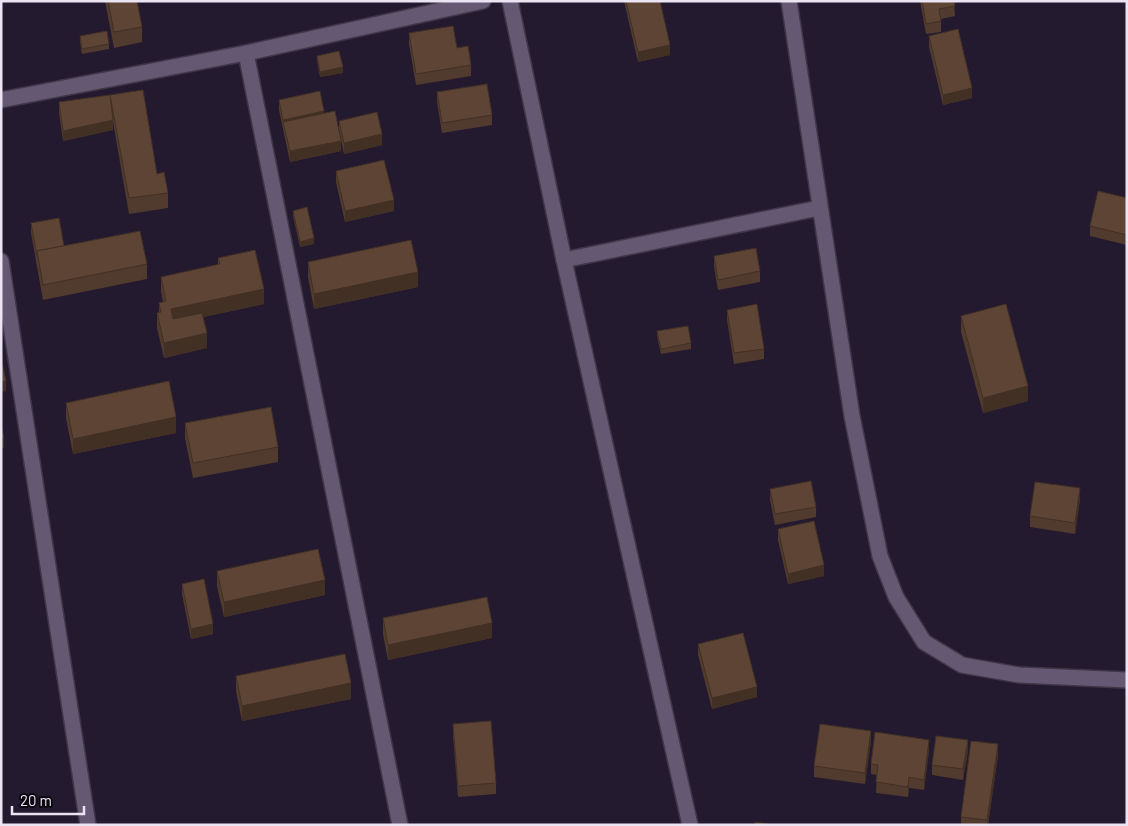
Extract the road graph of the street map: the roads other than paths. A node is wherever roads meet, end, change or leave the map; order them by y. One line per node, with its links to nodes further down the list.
1 (483, 1): 4 (street)
2 (510, 1): 7 (street)
3 (789, 1): 6 (street)
4 (246, 53): 5 (street); 12 (street)
5 (1, 100)
6 (819, 208): 7 (street); 10 (street)
7 (564, 260): 13 (street)
8 (1, 261): 9 (street)
9 (6, 321): 11 (street)
10 (1127, 680)
11 (88, 825)
12 (400, 825)
13 (690, 825)

